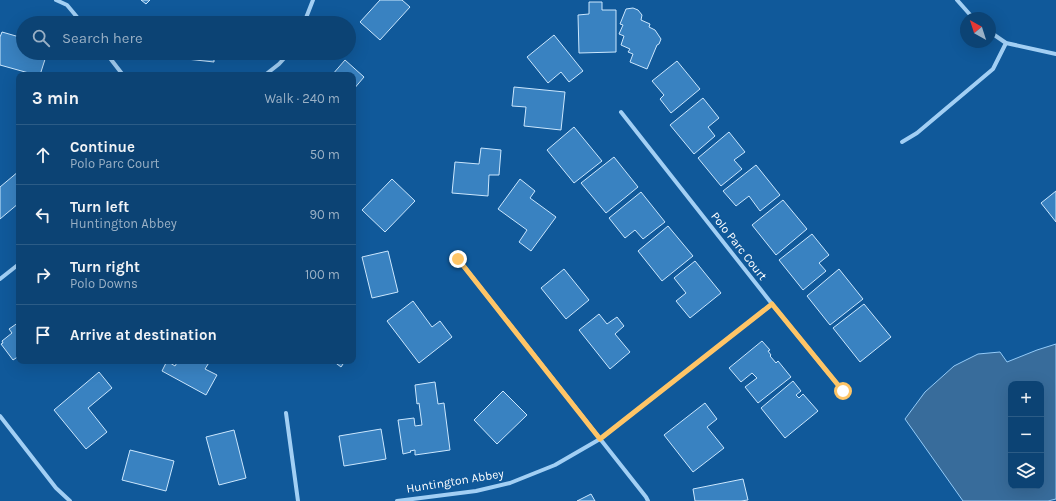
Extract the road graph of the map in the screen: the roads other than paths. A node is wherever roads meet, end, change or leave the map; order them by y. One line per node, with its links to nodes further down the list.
1 (56, 0): 5 (street)
2 (313, 0): 6 (street)
3 (957, 0): 4 (street)
4 (968, 12)
5 (76, 16)
6 (307, 16)
7 (996, 36): 8 (street)
8 (1006, 43): 9 (street); 15 (street)
9 (1056, 54)
10 (111, 60): 12 (street)
11 (283, 60): 13 (street)
12 (121, 72)
13 (269, 72)
14 (621, 112): 19 (street, Polo Parc Court)
15 (902, 142)
16 (458, 259): 23 (street)
17 (16, 266): 18 (street)
18 (0, 278)
19 (772, 304): 20 (street, Polo Parc Court); 23 (street, Huntington Abbey)
20 (843, 391)
21 (286, 414): 25 (street)
22 (0, 416): 24 (street)
23 (600, 439): 26 (street, Huntington Abbey); 27 (street)
24 (70, 501)
25 (298, 501)
26 (397, 501)
27 (648, 501)

